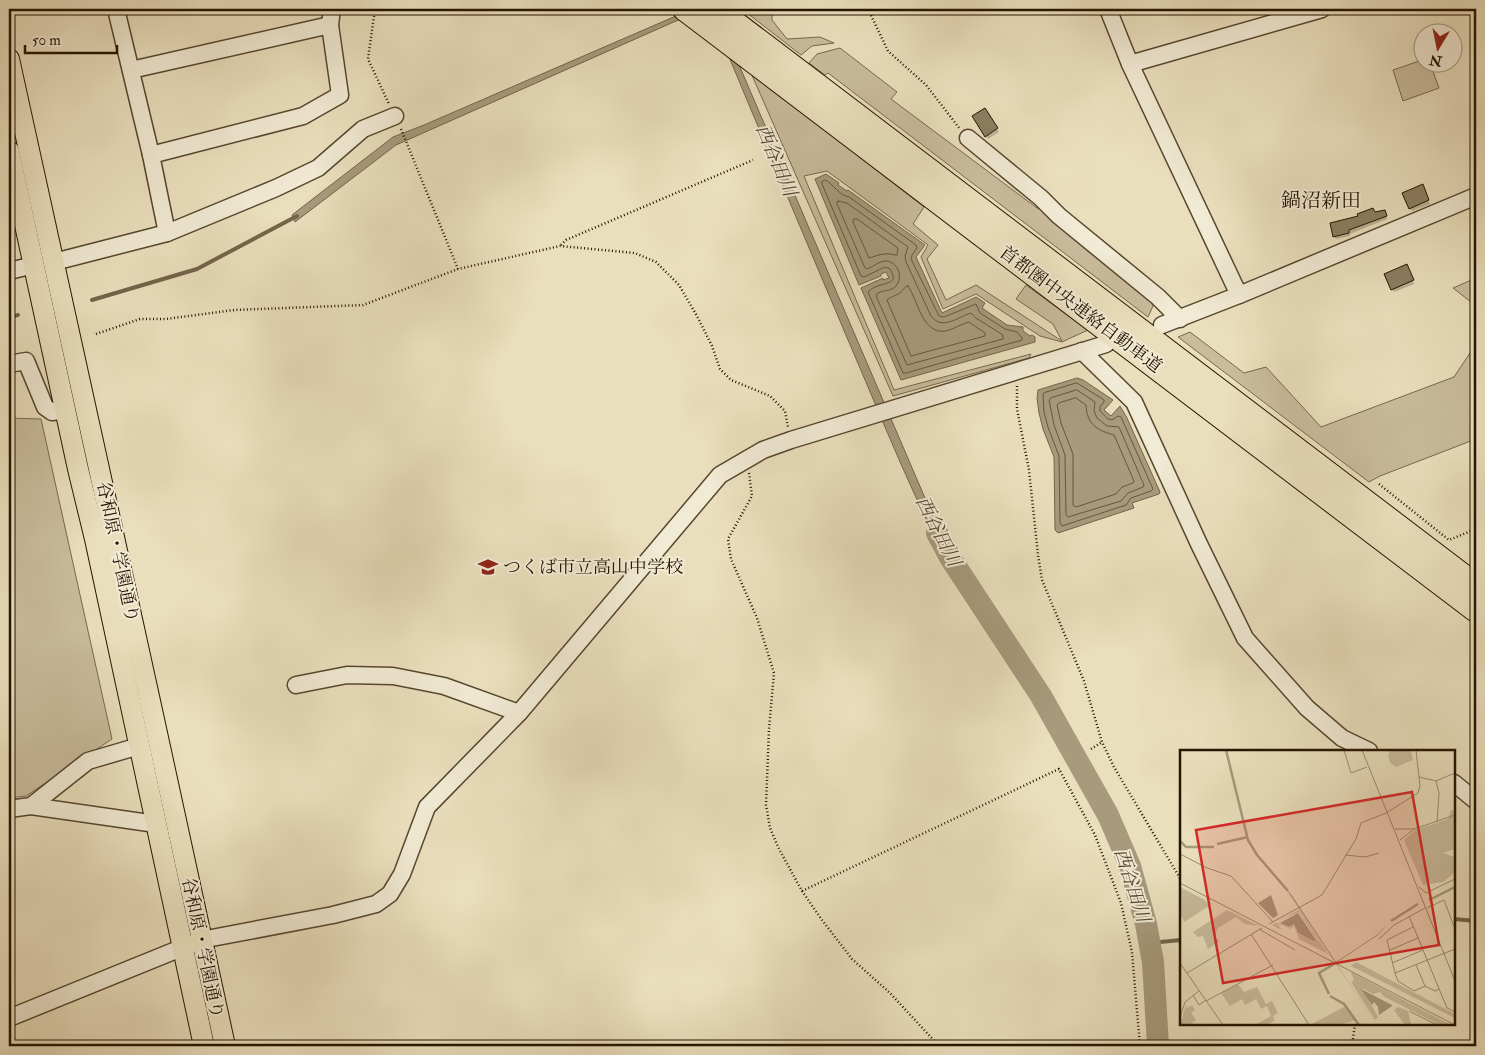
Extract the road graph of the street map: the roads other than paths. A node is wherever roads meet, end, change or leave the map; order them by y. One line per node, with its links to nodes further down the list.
1 (116, 9): 10 (street)
2 (332, 9): 7 (street)
3 (685, 9): 28 (highway, 首都圏中央連絡自動車道)
4 (716, 9): 27 (highway, 首都圏中央連絡自動車道)
5 (1108, 9): 9 (street)
6 (1322, 9): 9 (street)
7 (330, 26): 10 (street); 14 (street)
8 (9, 59): 17 (main road, 谷和原・学園通り)
9 (1130, 64): 20 (street)
10 (131, 70): 14 (street)
11 (395, 116): 16 (street)
12 (968, 138): 21 (street)
13 (9, 151): 18 (main road, 谷和原・学園通り)
14 (151, 154): 16 (street)
15 (1476, 196): 20 (street)
16 (167, 233): 17 (street)
17 (54, 262): 38 (main road, 谷和原・学園通り)
18 (34, 265): 19 (street); 26 (main road, 谷和原・学園通り)
19 (9, 271)
20 (1239, 296): 21 (street)
21 (1180, 319): 22 (street)
22 (1162, 325)
23 (1106, 344): 24 (street)
24 (1082, 351): 30 (street); 32 (street)
25 (9, 364): 26 (street)
26 (65, 410): 31 (main road, 谷和原・学園通り)
27 (1476, 586)
28 (1476, 610)
29 (296, 685): 30 (street)
30 (519, 713): 38 (street)
31 (139, 746): 35 (street); 37 (main road, 谷和原・学園通り)
32 (1367, 750)
33 (1455, 784): 34 (street)
34 (1476, 801)
35 (31, 806): 36 (street); 37 (street)
36 (9, 809)
37 (156, 824): 38 (main road, 谷和原・学園通り)
38 (192, 944): 39 (street); 40 (main road, 谷和原・学園通り); 41 (main road, 谷和原・学園通り)
39 (9, 1018)
40 (204, 1046)
41 (225, 1046)

